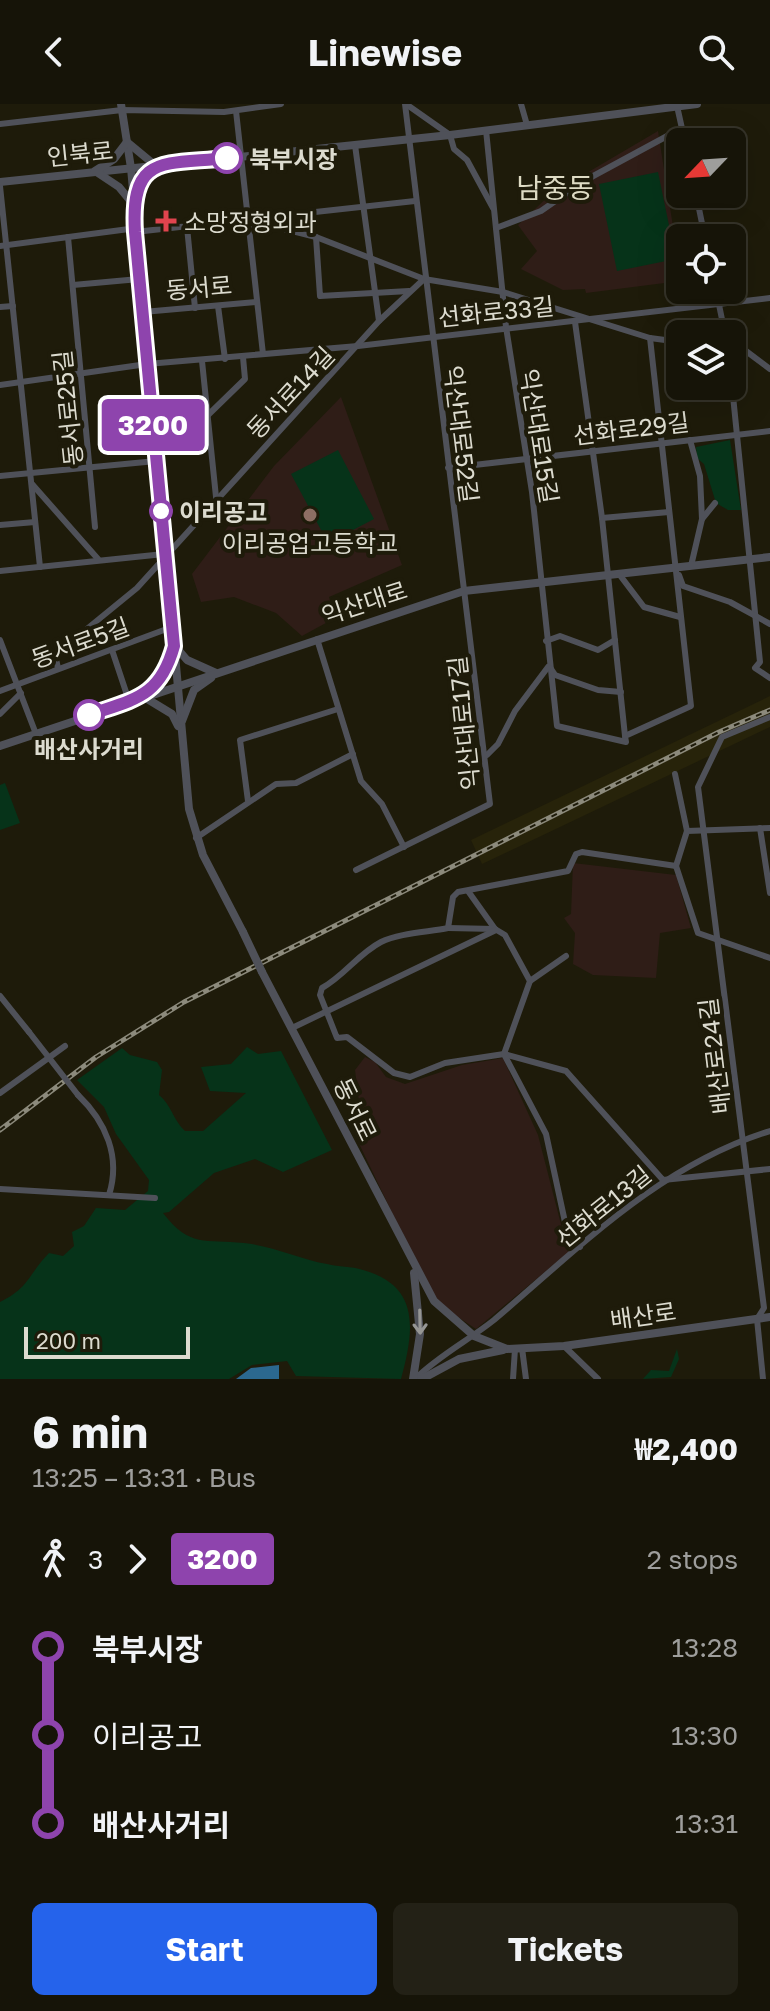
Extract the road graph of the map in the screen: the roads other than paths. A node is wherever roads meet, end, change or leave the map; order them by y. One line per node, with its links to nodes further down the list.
1 (281, 104): 8 (street)
2 (405, 104): 13 (street); 15 (street, 익산대로52길)
3 (521, 104): 10 (street)
4 (697, 104): 5 (street, 인북로)
5 (677, 105): 10 (street, 인북로); 11 (street)
6 (121, 107): 7 (street); 9 (street); 16 (street, 동서로)
7 (223, 108): 8 (street)
8 (236, 111): 18 (street)
9 (0, 124)
10 (527, 125): 12 (street, 인북로)
11 (682, 128)
12 (486, 130): 13 (street, 인북로); 26 (street, 익산대로15길)
13 (450, 135): 15 (street, 인북로); 26 (street)
14 (666, 137): 29 (street)
15 (408, 139): 17 (street, 인북로); 23 (street, 익산대로52길)
16 (127, 142): 19 (street); 20 (street, 동서로); 21 (street)
17 (355, 145): 18 (street, 인북로); 25 (street)
18 (240, 156): 19 (street, 인북로); 27 (street)
19 (157, 166): 20 (street, 인북로); 24 (street)
20 (131, 168): 21 (street, 인북로); 24 (street, 동서로)
21 (95, 171): 22 (street, 인북로); 24 (street)
22 (0, 184): 33 (street)
23 (415, 201): 25 (street); 36 (street, 익산대로52길)
24 (133, 205): 30 (street, 동서로)
25 (365, 208): 27 (street); 34 (street)
26 (495, 212): 29 (street, 익산대로15길)
27 (248, 220): 28 (street); 32 (street); 43 (street)
28 (187, 227): 30 (street); 48 (street)
29 (496, 228): 39 (street, 익산대로15길)
30 (135, 232): 31 (street); 35 (street, 동서로)
31 (68, 237): 33 (street); 37 (street, 동서로25길)
32 (316, 237): 34 (street); 40 (street)
33 (3, 246): 45 (street)
34 (370, 256): 36 (street); 40 (street)
35 (139, 279): 37 (street); 49 (street, 동서로)
36 (424, 279): 38 (street, 동서로14길); 39 (street); 54 (street, 익산대로52길)
37 (73, 285): 65 (street, 동서로25길)
38 (409, 291): 40 (street); 51 (street, 동서로14길)
39 (503, 292): 50 (street); 53 (street, 익산대로15길)
40 (375, 295): 51 (street)
41 (770, 298): 42 (street, 선화로33길)
42 (746, 300)
43 (257, 302): 46 (street, 동서로); 59 (street)
44 (710, 304): 50 (street, 선화로33길)
45 (13, 306): 47 (street); 66 (street)
46 (218, 306): 48 (street, 동서로); 61 (street)
47 (0, 307)
48 (195, 308): 49 (street, 동서로)
49 (143, 312): 63 (street, 동서로)
50 (588, 318): 52 (street, 선화로33길); 55 (street)
51 (379, 321): 57 (street, 동서로14길)
52 (575, 322): 53 (street, 선화로33길); 74 (street)
53 (506, 327): 54 (street, 선화로33길); 75 (street, 익산대로15길)
54 (431, 336): 57 (street, 선화로33길); 78 (street, 익산대로52길)
55 (650, 338): 56 (street); 73 (street)
56 (666, 340)
57 (358, 346): 59 (street, 선화로33길); 82 (street, 동서로14길)
58 (746, 351): 64 (street)
59 (263, 354): 60 (street, 선화로33길)
60 (243, 357): 61 (street, 선화로33길); 69 (street)
61 (225, 359): 62 (street, 선화로33길)
62 (202, 361): 63 (street, 선화로33길); 69 (street)
63 (147, 364): 65 (street, 선화로33길); 76 (street, 동서로)
64 (770, 369)
65 (82, 376): 66 (street, 선화로33길); 77 (street, 동서로25길)
66 (22, 382): 67 (street, 선화로33길); 79 (street)
67 (0, 385)
68 (733, 400): 71 (street)
69 (207, 416): 82 (street)
70 (770, 431): 71 (street, 선화로29길)
71 (736, 435): 72 (street, 선화로29길); 93 (street)
72 (690, 440): 73 (street, 선화로29길); 86 (street)
73 (661, 443): 74 (street, 선화로29길); 84 (street)
74 (593, 452): 75 (street, 선화로29길); 85 (street)
75 (526, 457): 78 (street, 선화로29길); 100 (street, 익산대로15길)
76 (156, 461): 77 (street); 90 (street, 동서로)
77 (92, 466): 79 (street); 89 (street, 동서로25길)
78 (448, 468): 101 (street, 익산대로52길)
79 (30, 473): 80 (street); 81 (street)
80 (0, 476)
81 (32, 484): 87 (street); 92 (street)
82 (216, 497): 90 (street, 동서로14길)
83 (715, 503): 86 (street)
84 (669, 512): 85 (street); 96 (street)
85 (602, 518): 99 (street)
86 (702, 519): 94 (street)
87 (35, 522): 88 (street); 95 (street)
88 (0, 525)
89 (95, 527)
90 (164, 554): 92 (street); 105 (street, 동서로); 113 (street)
91 (770, 557): 93 (street, 익산대로)
92 (98, 559): 95 (street)
93 (749, 559): 94 (street, 익산대로); 103 (street)
94 (691, 566): 96 (street, 익산대로)
95 (40, 567): 97 (street)
96 (676, 568): 98 (street, 익산대로); 102 (street); 103 (street)
97 (0, 571)
98 (619, 574): 99 (street, 익산대로); 102 (street)
99 (607, 575): 100 (street, 익산대로); 108 (street)
100 (541, 583): 101 (street, 익산대로); 109 (street, 익산대로15길)
101 (464, 591): 106 (street, 익산대로); 131 (street, 익산대로17길)
102 (680, 617): 128 (street, 익산대로15길)
103 (756, 620): 104 (street); 115 (street)
104 (770, 624)
105 (172, 627): 110 (street, 동서로); 111 (street, 동서로5길)
106 (317, 639): 114 (street, 익산대로); 123 (street)
107 (0, 640): 116 (street)
108 (615, 640): 109 (street); 119 (street)
109 (546, 641): 112 (street, 익산대로15길)
110 (174, 646): 114 (street); 117 (street, 동서로); 121 (street)
111 (112, 650): 113 (street, 동서로5길); 122 (street)
112 (549, 666): 119 (street); 128 (street, 익산대로15길); 131 (street)
113 (58, 668): 116 (street, 동서로5길)
114 (218, 673): 117 (street, 익산대로); 126 (street)
115 (770, 678)
116 (18, 685): 118 (street, 동서로5길); 120 (street)
117 (177, 686): 121 (street, 익산대로); 126 (street, 동서로)
118 (0, 691)
119 (621, 692): 128 (street)
120 (21, 693): 124 (street); 127 (street)
121 (143, 696): 122 (street, 익산대로); 126 (street)
122 (129, 701): 127 (street, 익산대로)
123 (338, 709): 130 (street); 133 (street)
124 (0, 714)
125 (770, 717): 136 (street, 배산로24길)
126 (180, 729): 138 (street, 동서로)
127 (36, 734): 129 (street, 익산대로)
128 (625, 736)
129 (0, 746)
130 (353, 754): 133 (street); 140 (street)
131 (487, 755): 140 (street, 익산대로17길)
132 (675, 774): 137 (street)
133 (248, 801): 138 (street)
134 (760, 828): 135 (street); 136 (street); 139 (street)
135 (770, 828)
136 (705, 829): 137 (street); 147 (street, 배산로24길)
137 (687, 831): 141 (street)
138 (196, 838): 153 (street, 동서로, bridge)
139 (766, 844): 144 (street)
140 (404, 847): 142 (street)
141 (676, 866): 143 (street); 147 (street)
142 (356, 870)
143 (468, 891): 145 (street); 146 (street)
144 (770, 893)
145 (448, 928): 146 (street); 152 (street)
146 (496, 930): 150 (street); 152 (street)
147 (719, 941): 149 (street); 158 (street, 배산로24길)
148 (566, 956): 150 (street)
149 (770, 958)
150 (530, 981): 155 (street)
151 (0, 996): 163 (street, bridge)
152 (327, 1011): 153 (street); 155 (street)
153 (292, 1028): 166 (street, 동서로)
154 (65, 1046): 156 (street)
155 (504, 1054): 161 (street); 165 (street)
156 (0, 1093)
157 (770, 1131): 158 (street, 선화로13길)
158 (742, 1140): 160 (street, 배산로24길); 161 (street, 선화로13길)
159 (770, 1169): 160 (street)
160 (745, 1171): 161 (street); 168 (street, 배산로24길)
161 (663, 1180): 165 (street, 선화로13길)
162 (0, 1189): 163 (street)
163 (109, 1195): 164 (street)
164 (155, 1198)
165 (580, 1247): 169 (street, 선화로13길)
166 (413, 1265): 169 (street, 배산로); 172 (street, one-way to 172)
167 (770, 1317): 168 (street, 배산로)
168 (757, 1319): 170 (street, 배산로); 177 (street, 배산로24길)
169 (474, 1336): 171 (street, 배산로); 172 (street, 선화로13길)
170 (564, 1346): 171 (street, 배산로); 176 (street)
171 (515, 1349): 173 (street); 174 (street); 175 (street)
172 (414, 1379)
173 (422, 1379)
174 (513, 1379)
175 (526, 1379)
176 (598, 1379)
177 (763, 1379)

